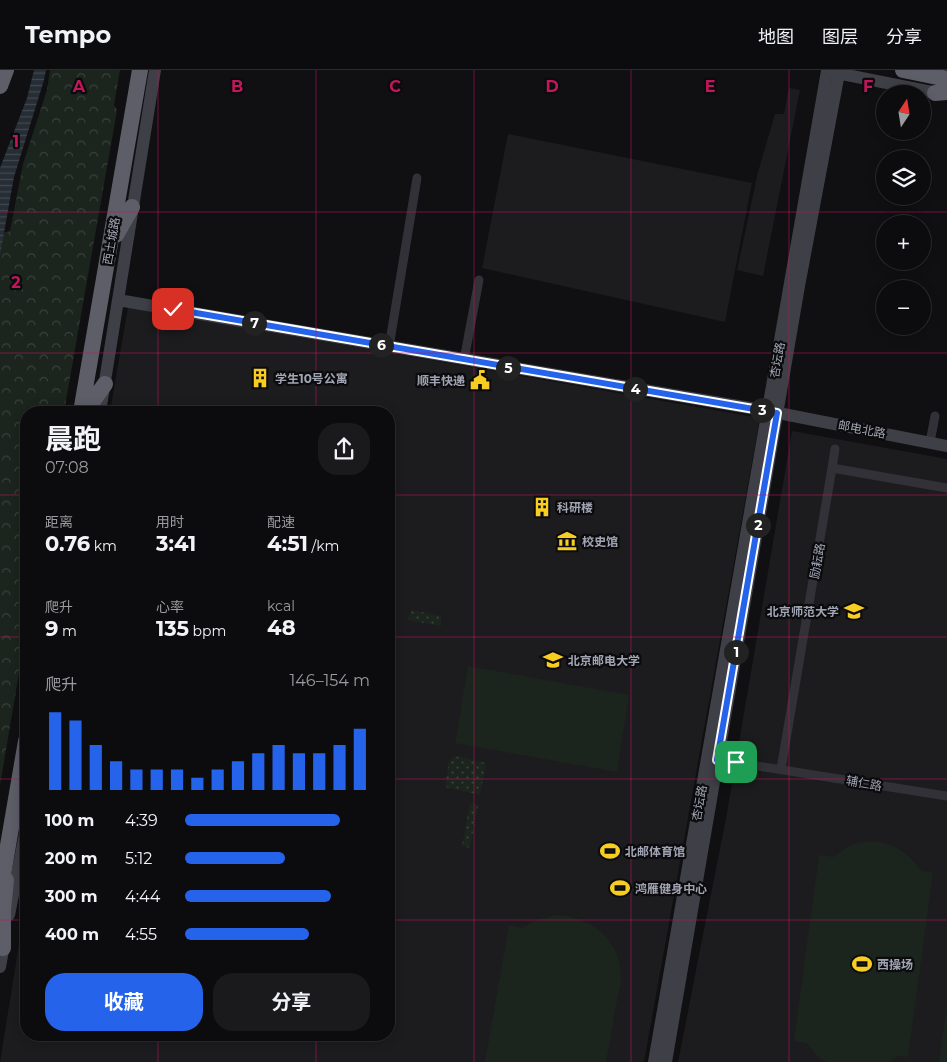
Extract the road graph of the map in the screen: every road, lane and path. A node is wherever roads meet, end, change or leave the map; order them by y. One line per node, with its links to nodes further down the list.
1 (6, 70): 7 (highway)
2 (140, 70): 11 (highway, 西土城路)
3 (155, 70): 10 (street, 西土城路)
4 (902, 70): 6 (highway)
5 (829, 72): 8 (street); 20 (street, 杏坛路)
6 (947, 79)
7 (0, 86)
8 (943, 93)
9 (416, 178): 14 (street)
10 (132, 207): 11 (highway); 13 (street, 西土城路)
11 (111, 244): 17 (highway, 西土城路)
12 (479, 280): 15 (street)
13 (118, 300): 14 (street, 邮电北路); 16 (street, 西土城路)
14 (389, 347): 15 (street, 邮电北路)
15 (464, 360): 20 (street, 邮电北路)
16 (105, 384): 18 (highway); 19 (street, 西土城路)
17 (82, 406)
18 (89, 406)
19 (101, 406)
20 (773, 412): 22 (street, 邮电北路); 27 (street, 杏坛路)
21 (935, 416): 22 (street)
22 (930, 442): 23 (street, 邮电北路)
23 (947, 446)
24 (835, 449): 25 (street, 励耘路)
25 (832, 468): 26 (street); 28 (street, 励耘路)
26 (947, 488)
27 (712, 759): 28 (street, 辅仁路); 36 (street, 杏坛路); 37 (street, 杏坛路)
28 (782, 769): 30 (street, 辅仁路)
29 (20, 777): 31 (highway)
30 (947, 796)
31 (14, 813): 33 (highway); 34 (highway)
32 (20, 860): 34 (street)
33 (0, 892)
34 (3, 948): 35 (street)
35 (0, 967)
36 (654, 1062)
37 (666, 1062)

